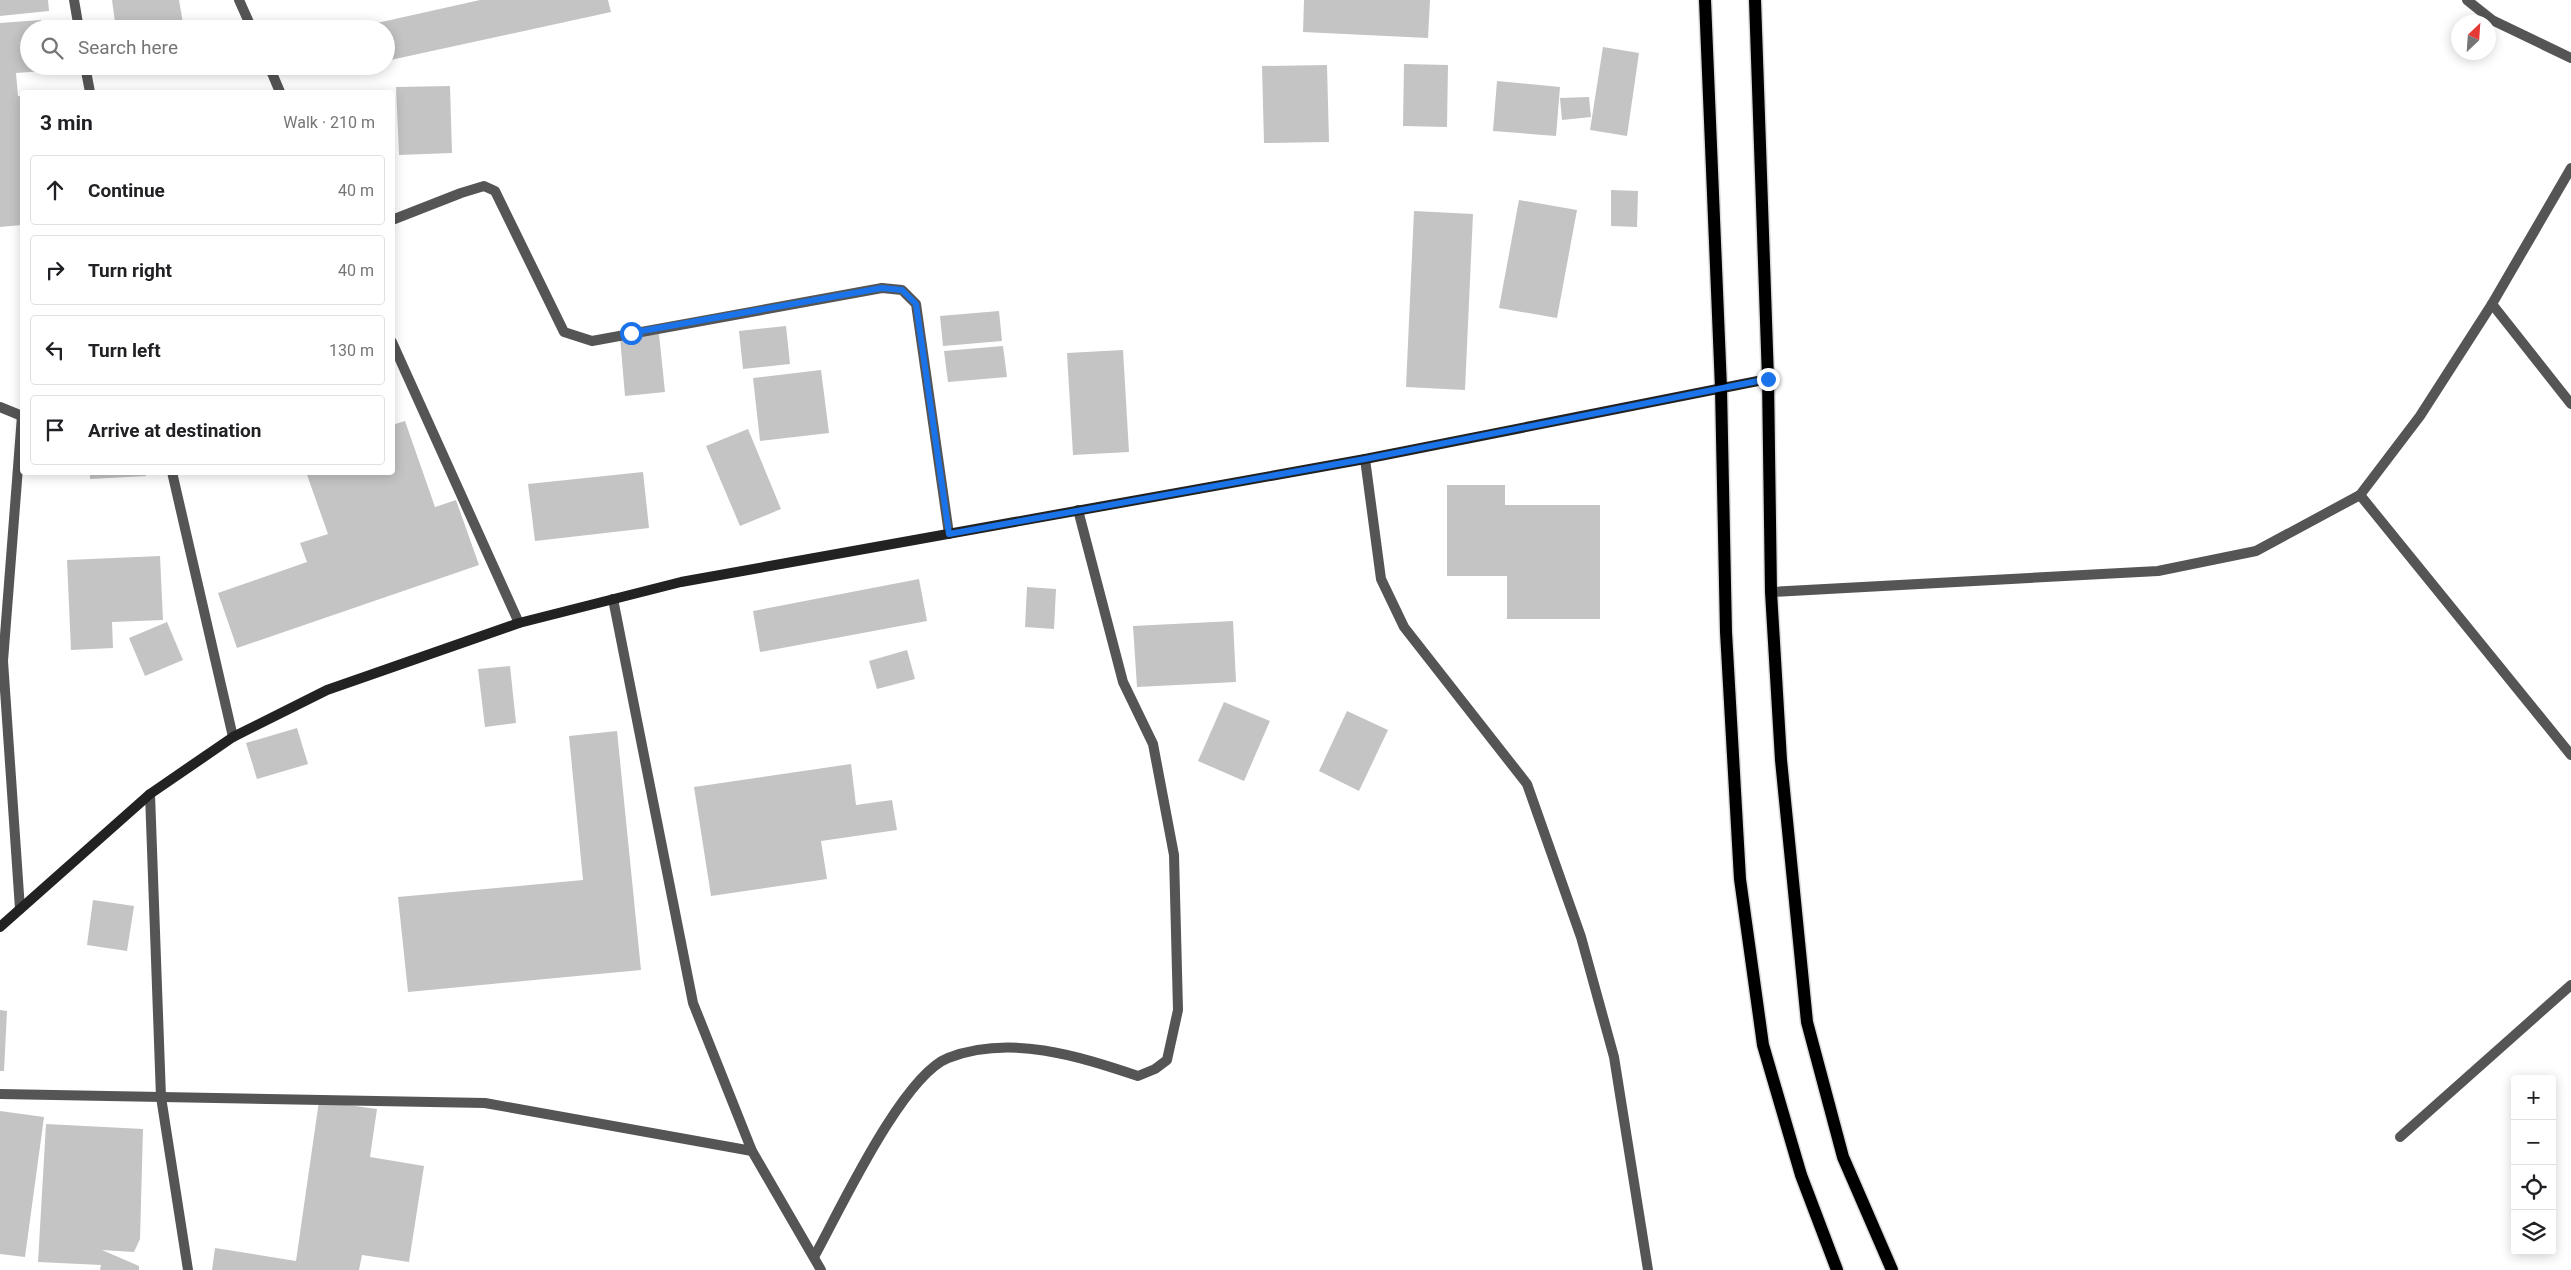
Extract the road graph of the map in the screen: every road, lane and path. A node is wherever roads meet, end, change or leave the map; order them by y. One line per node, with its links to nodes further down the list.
1 (74, 0): 6 (street)
2 (239, 0): 7 (street)
3 (1705, 0): 18 (main road)
4 (1755, 0): 17 (main road)
5 (2467, 0): 8 (street)
6 (77, 20)
7 (248, 20)
8 (2571, 58)
9 (87, 75): 11 (street)
10 (273, 75): 12 (street)
11 (90, 90)
12 (279, 90)
13 (2571, 168): 15 (street)
14 (395, 219): 27 (street)
15 (2492, 304): 19 (street); 25 (street)
16 (395, 349): 30 (street)
17 (1768, 379): 18 (street); 28 (main road)
18 (1721, 388): 23 (street); 46 (main road)
19 (2571, 404)
20 (0, 407): 21 (street)
21 (20, 415)
22 (20, 440): 31 (street)
23 (1365, 459): 26 (street); 45 (street)
24 (173, 475): 32 (street)
25 (2360, 496): 28 (street); 33 (street)
26 (1078, 510): 27 (street); 42 (street)
27 (949, 534): 29 (street)
28 (1771, 592): 47 (main road)
29 (614, 599): 30 (street); 41 (street)
30 (519, 623): 32 (street)
31 (2, 660): 35 (street)
32 (233, 738): 34 (street)
33 (2571, 755)
34 (150, 794): 35 (street); 39 (street)
35 (20, 909): 36 (street)
36 (0, 927)
37 (2571, 985): 40 (street)
38 (0, 1094): 39 (street)
39 (161, 1097): 41 (street); 43 (street)
40 (2400, 1137)
41 (752, 1152): 42 (street)
42 (814, 1258): 44 (street)
43 (188, 1270)
44 (821, 1270)
45 (1648, 1270)
46 (1837, 1270)
47 (1892, 1270)

